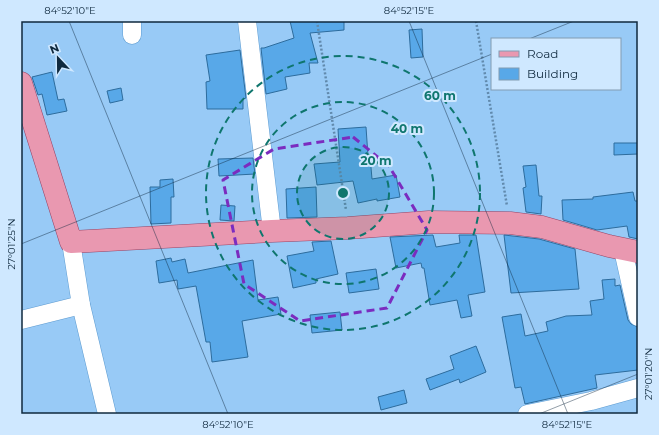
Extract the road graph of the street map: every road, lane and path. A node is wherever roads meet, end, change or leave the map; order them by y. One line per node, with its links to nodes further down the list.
1 (247, 21): 7 (street)
2 (317, 21): 6 (path)
3 (476, 21): 5 (path)
4 (21, 83): 8 (main road)
5 (510, 223): 6 (main road); 9 (main road)
6 (348, 228): 7 (main road)
7 (272, 230): 8 (main road)
8 (71, 242): 10 (street)
9 (631, 251): 11 (street)
10 (81, 305): 12 (street); 14 (street)
11 (638, 317)
12 (21, 320)
13 (638, 388): 15 (street)
14 (107, 414)
15 (527, 414)

